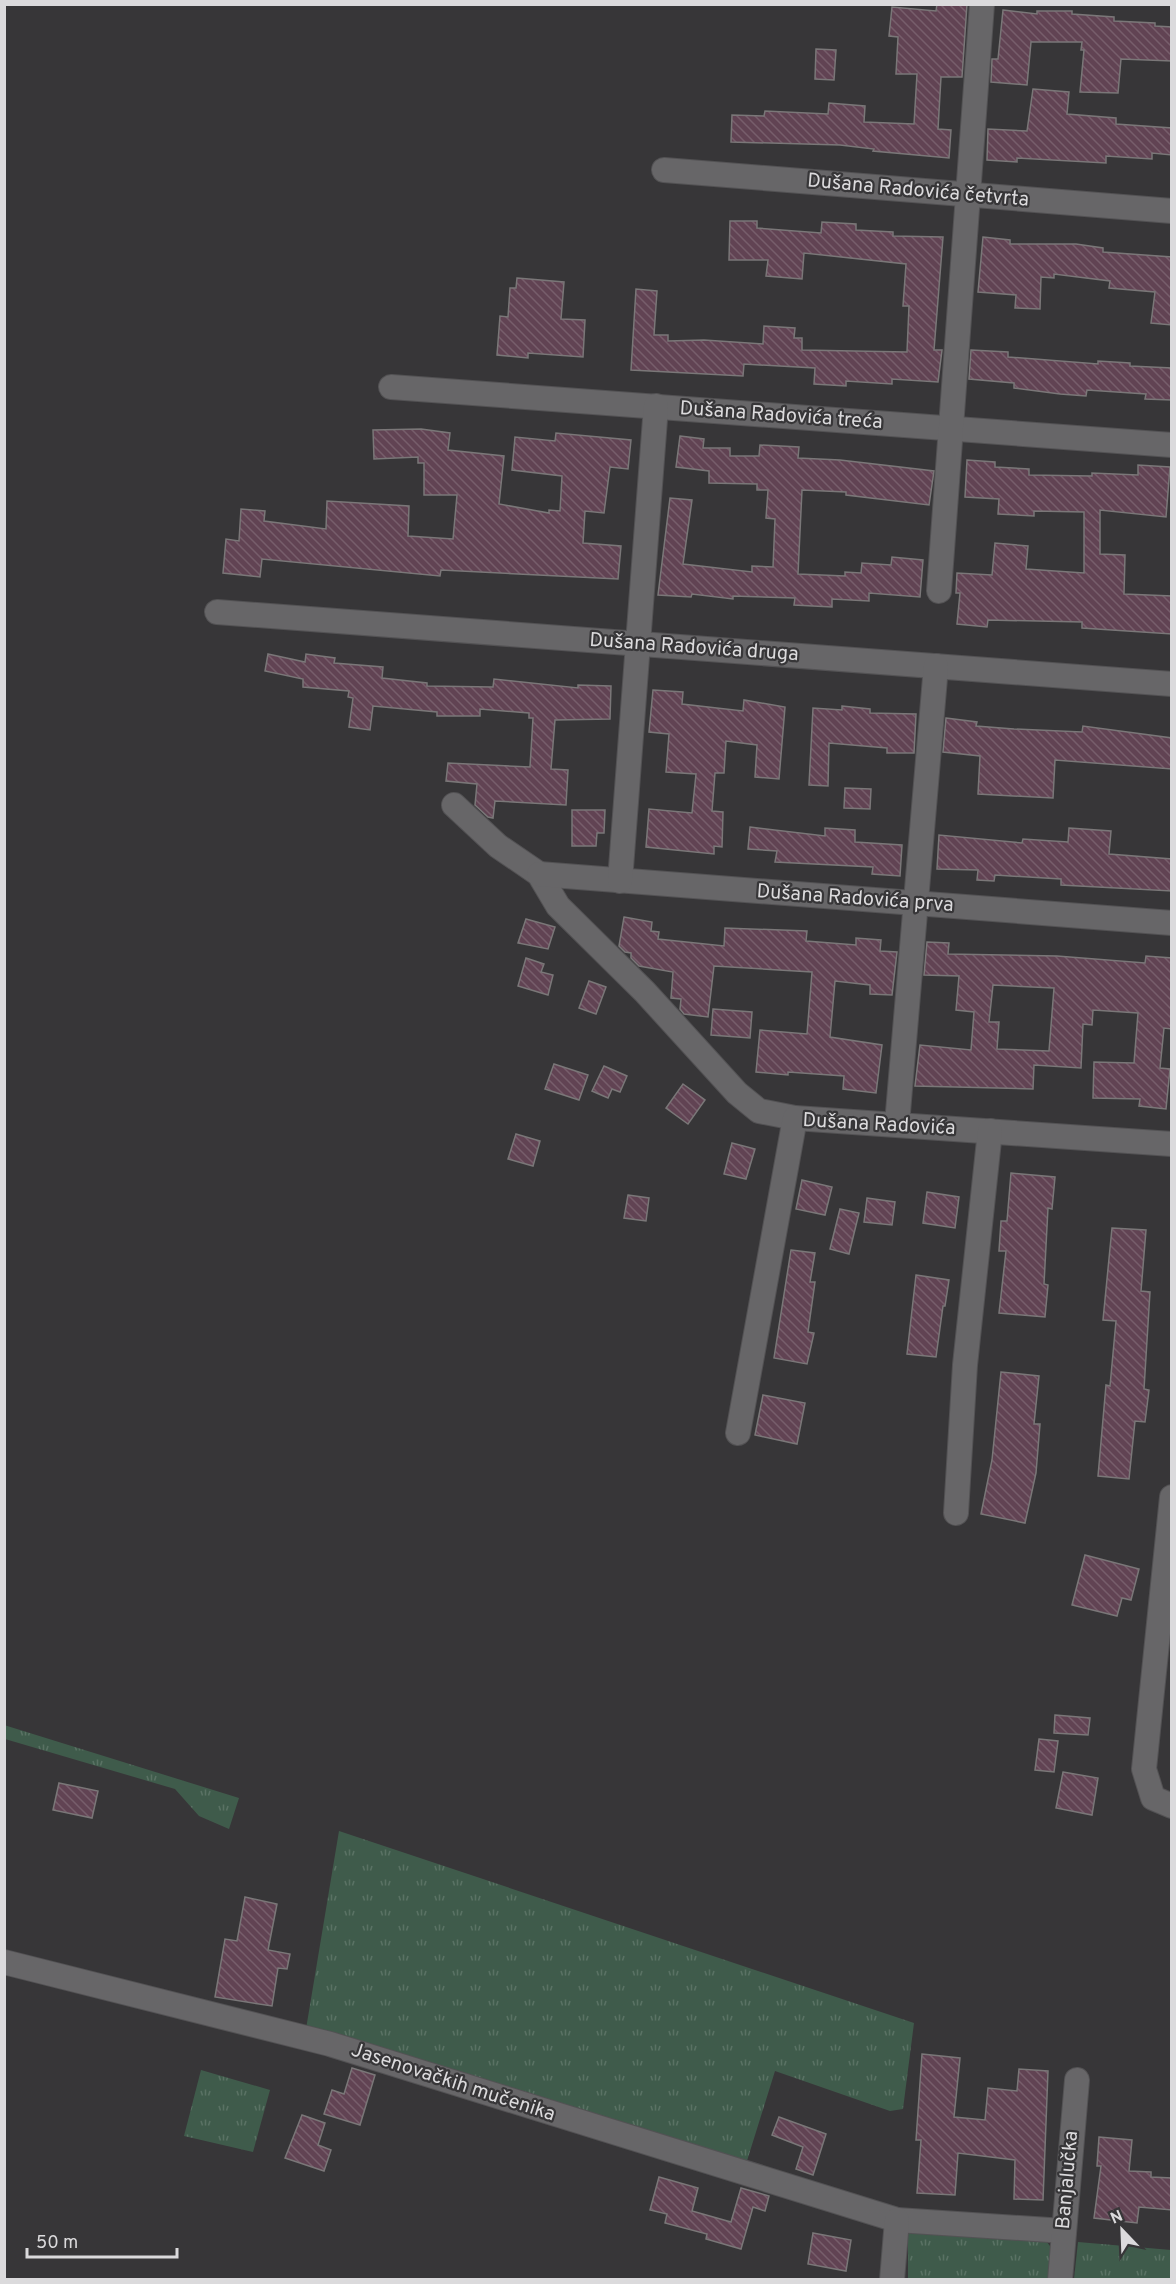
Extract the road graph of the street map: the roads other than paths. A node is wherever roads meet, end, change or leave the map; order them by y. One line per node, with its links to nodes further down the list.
1 (982, 4): 3 (street)
2 (664, 170): 3 (street, Dušana Radovića četvrta)
3 (968, 195): 4 (street, Dušana Radovića četvrta); 7 (street)
4 (1172, 211)
5 (391, 387): 6 (street, Dušana Radovića treća)
6 (656, 406): 7 (street, Dušana Radovića treća); 11 (street)
7 (950, 428): 8 (street, Dušana Radovića treća); 9 (street)
8 (1172, 445)
9 (939, 591)
10 (217, 612): 11 (street, Dušana Radovića druga)
11 (638, 644): 12 (street, Dušana Radovića druga); 16 (street)
12 (936, 666): 13 (street, Dušana Radovića druga); 17 (street)
13 (1172, 684)
14 (453, 805): 15 (street)
15 (539, 874): 16 (street, Dušana Radovića prva); 19 (street)
16 (620, 881): 17 (street, Dušana Radovića prva)
17 (918, 904): 18 (street, Dušana Radovića prva); 20 (street)
18 (1172, 923)
19 (795, 1118): 20 (street, Dušana Radovića); 23 (street, Dušana Radovića)
20 (897, 1124): 21 (street, Dušana Radovića)
21 (990, 1131): 22 (street, Dušana Radovića); 25 (street)
22 (1172, 1144)
23 (738, 1433)
24 (1172, 1497): 26 (street)
25 (956, 1513)
26 (1172, 1806)
27 (4, 1962): 29 (street, Jasenovačkih mučenika)
28 (1077, 2080): 30 (street, Banjalučka)
29 (897, 2220): 30 (street, Jasenovačkih mučenika); 31 (street)
30 (1064, 2231): 32 (street, Banjalučka)
31 (892, 2280)
32 (1060, 2280)

